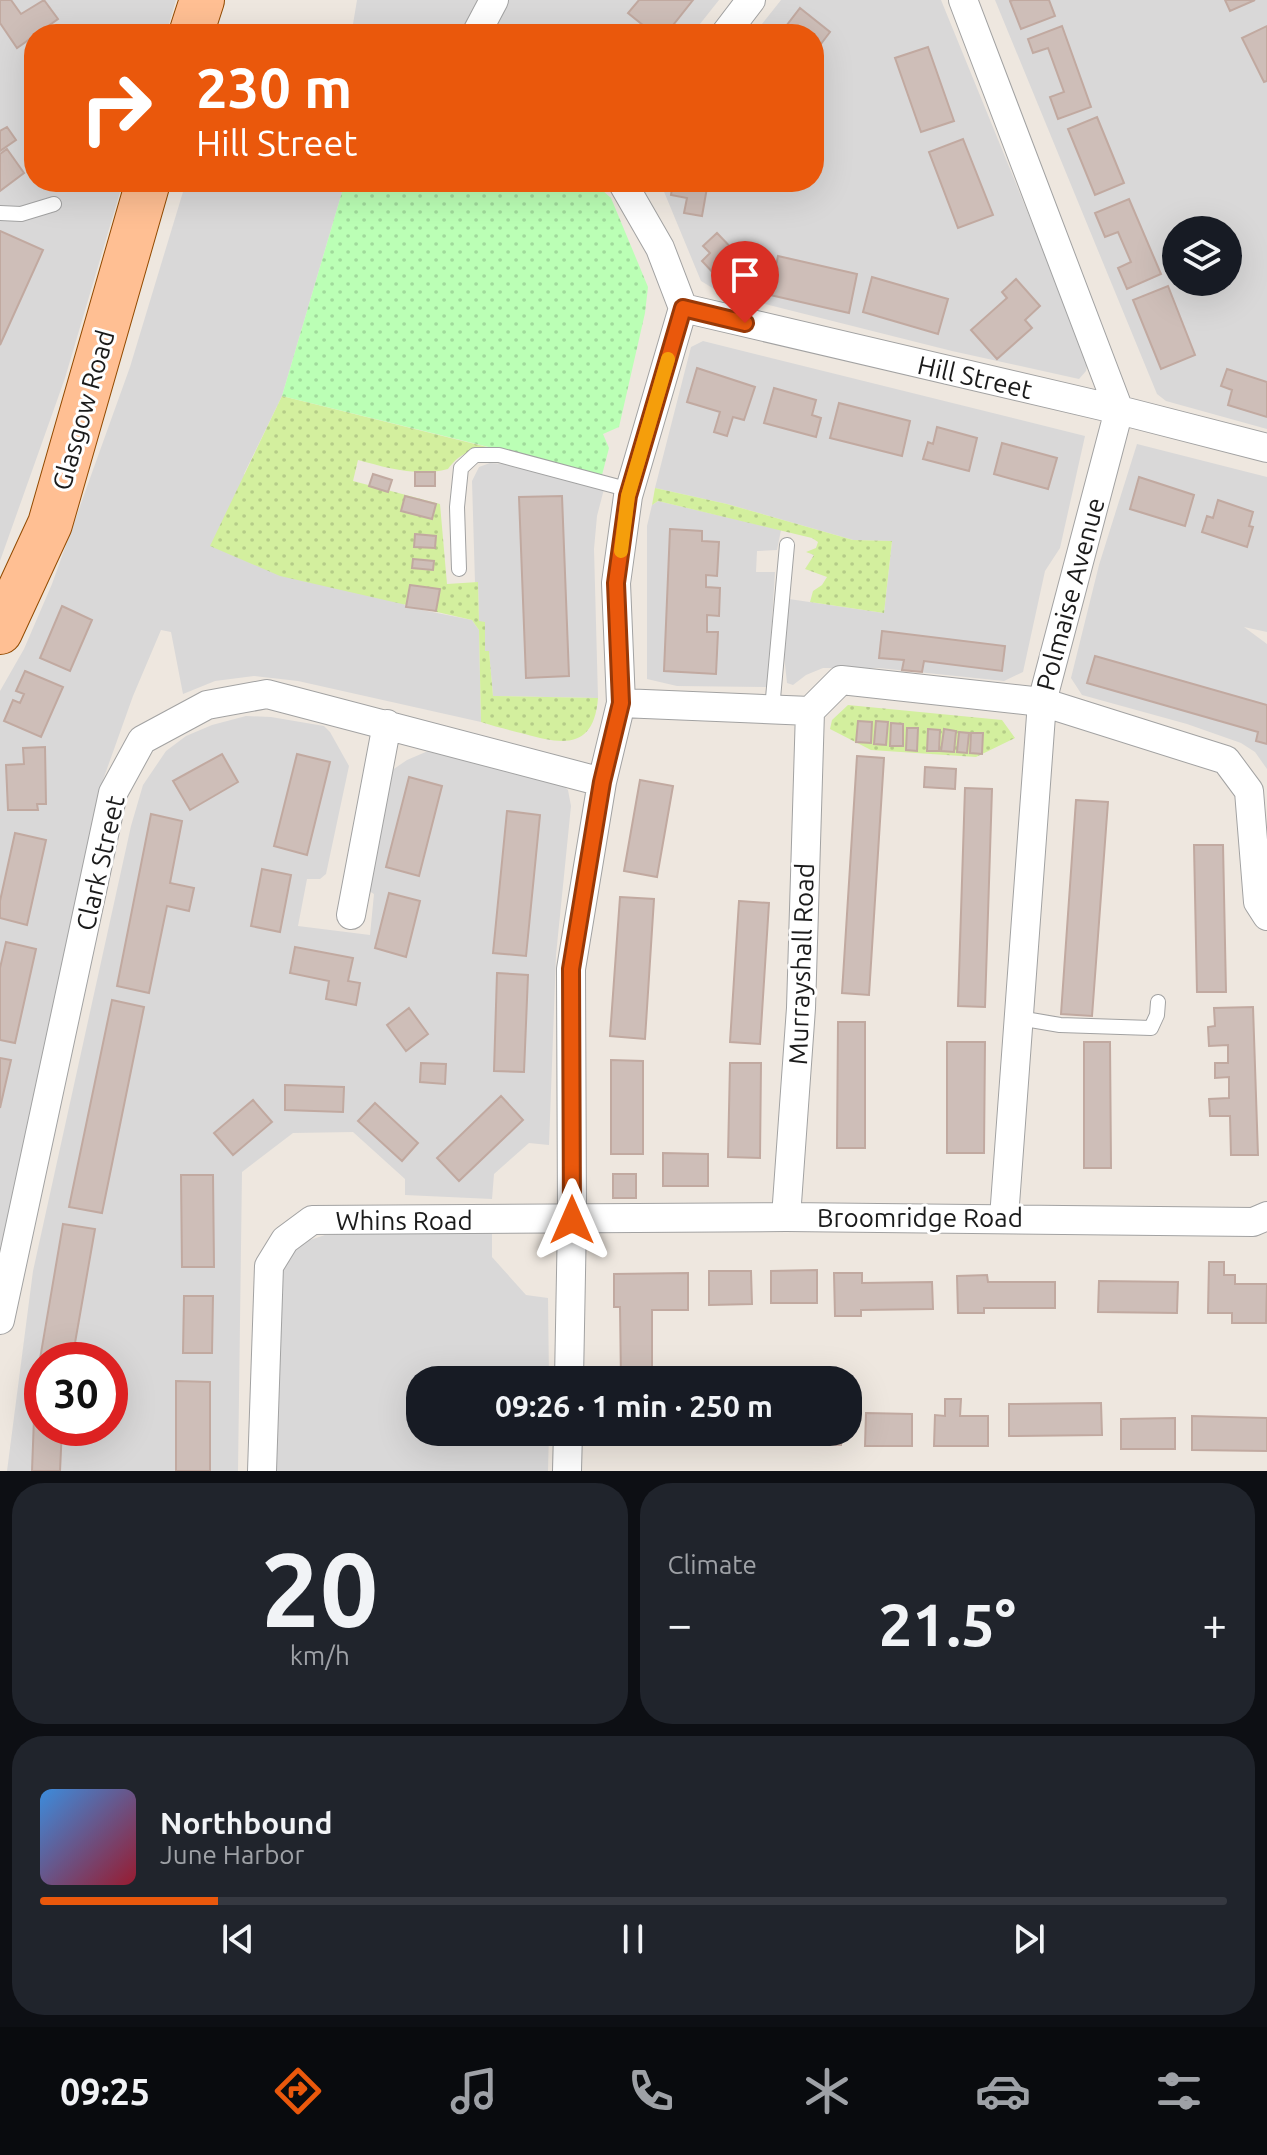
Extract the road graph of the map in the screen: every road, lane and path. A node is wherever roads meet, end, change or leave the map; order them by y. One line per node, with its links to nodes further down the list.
1 (202, 0): 5 (main road)
2 (494, 0): 6 (street)
3 (751, 0): 7 (street)
4 (963, 0): 13 (street)
5 (194, 24)
6 (481, 24)
7 (733, 24)
8 (145, 192): 18 (main road, Glasgow Road)
9 (628, 192): 12 (street)
10 (54, 204): 11 (lane)
11 (0, 213)
12 (683, 308): 13 (street, Hill Street); 15 (street)
13 (1119, 410): 14 (street, Hill Street); 19 (street, Polmaise Avenue)
14 (1267, 448)
15 (630, 490): 17 (lane); 20 (street)
16 (787, 545): 21 (lane)
17 (459, 569)
18 (0, 632)
19 (1042, 702): 22 (street); 26 (street); 28 (street, Polmaise Avenue)
20 (621, 703): 21 (street); 24 (street)
21 (772, 709): 22 (street)
22 (810, 711): 30 (street, Murrayshall Road)
23 (387, 724): 24 (street, Clark Street); 25 (street); 33 (street, Clark Street)
24 (602, 782): 32 (street)
25 (351, 915)
26 (1267, 916)
27 (1158, 1002): 28 (lane)
28 (1019, 1018): 31 (street, Polmaise Avenue)
29 (1267, 1216): 31 (street, Broomridge Road)
30 (786, 1217): 31 (street, Broomridge Road); 32 (street, Broomridge Road)
31 (1004, 1218)
32 (572, 1220): 34 (street); 36 (street, Whins Road)
33 (0, 1320)
34 (569, 1366)
35 (568, 1446): 37 (street)
36 (262, 1471)
37 (567, 1471)

